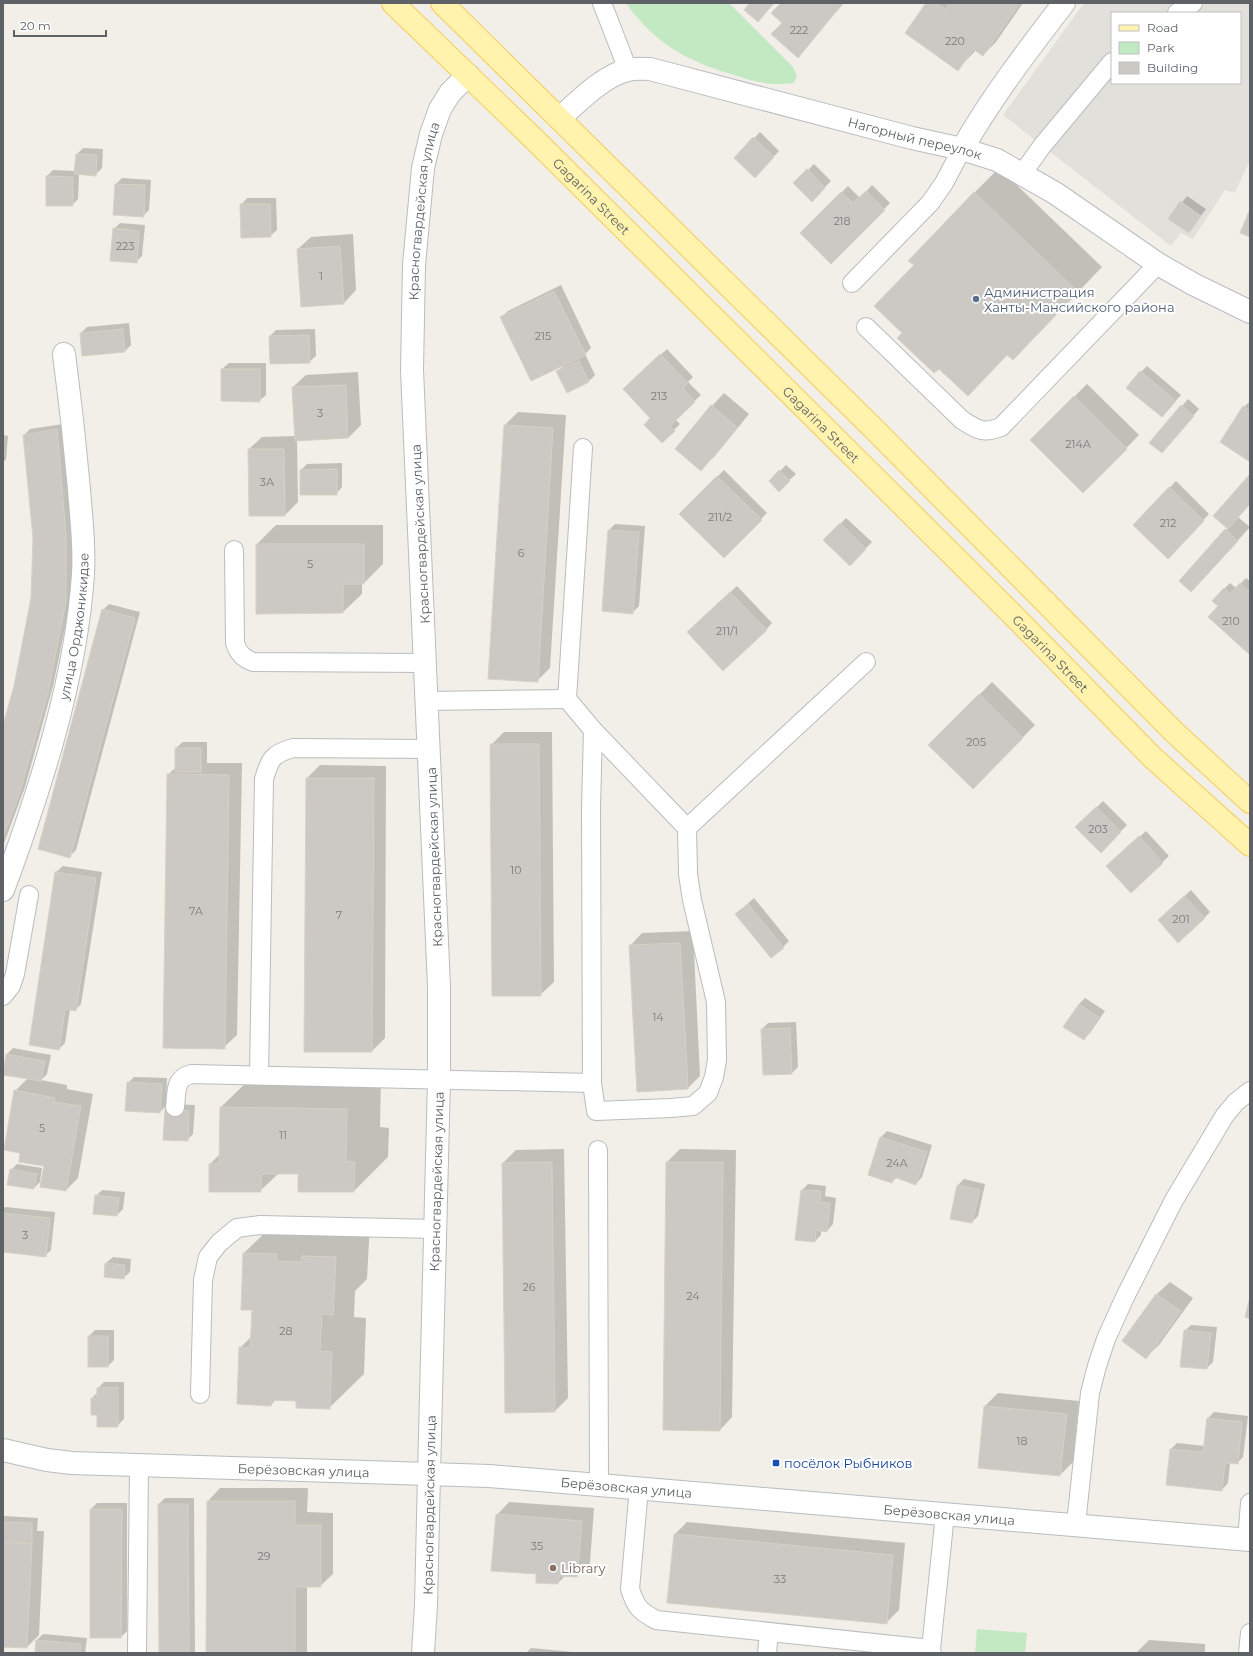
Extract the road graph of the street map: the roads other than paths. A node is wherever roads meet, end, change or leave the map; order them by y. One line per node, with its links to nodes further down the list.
1 (393, 3): 9 (main road, Gagarina Street)
2 (442, 3): 10 (main road)
3 (602, 3): 8 (lane)
4 (1064, 3): 11 (street)
5 (1193, 3): 6 (lane)
6 (1179, 12)
7 (1111, 63): 12 (lane)
8 (628, 70): 10 (street, Нагорный переулок); 11 (street, Нагорный переулок)
9 (468, 74): 21 (street, Красногвардейская улица); 28 (main road, Gagarina Street)
10 (560, 118): 26 (main road)
11 (962, 149): 12 (street, Нагорный переулок); 14 (lane)
12 (1022, 174): 13 (street, Нагорный переулок)
13 (1158, 264): 15 (street, Нагорный переулок); 16 (lane)
14 (852, 283)
15 (1250, 312)
16 (866, 327)
17 (64, 354): 29 (street, улица Орджоникидзе)
18 (583, 448): 22 (lane)
19 (234, 550): 21 (lane)
20 (866, 662): 27 (lane)
21 (426, 663): 23 (street, Красногвардейская улица)
22 (567, 699): 23 (lane); 24 (lane)
23 (428, 701): 25 (street, Красногвардейская улица)
24 (593, 730): 27 (lane); 34 (lane)
25 (430, 749): 32 (lane); 33 (street, Красногвардейская улица)
26 (1250, 802)
27 (687, 828): 34 (lane)
28 (1250, 845)
29 (3, 890)
30 (29, 895): 31 (lane)
31 (3, 996)
32 (259, 1074): 33 (lane); 36 (lane)
33 (439, 1080): 34 (lane); 38 (street, Красногвардейская улица)
34 (592, 1082)
35 (1250, 1091): 47 (lane)
36 (175, 1108)
37 (598, 1150): 43 (lane)
38 (435, 1229): 39 (lane); 42 (street, Красногвардейская улица)
39 (200, 1394)
40 (3, 1450): 41 (street, Берёзовская улица)
41 (139, 1466): 42 (street, Берёзовская улица); 52 (lane)
42 (429, 1474): 43 (street, Берёзовская улица); 53 (street, Красногвардейская улица)
43 (599, 1485): 44 (street, Берёзовская улица)
44 (639, 1488): 46 (street, Берёзовская улица); 49 (lane)
45 (1250, 1503): 48 (lane)
46 (945, 1514): 47 (street, Берёзовская улица); 51 (lane)
47 (1076, 1524): 48 (street, Берёзовская улица)
48 (1248, 1540)
49 (770, 1632): 51 (lane); 54 (lane)
50 (1250, 1633): 55 (lane)
51 (932, 1651)
52 (138, 1653)
53 (423, 1653)
54 (767, 1653)
55 (1248, 1653)

